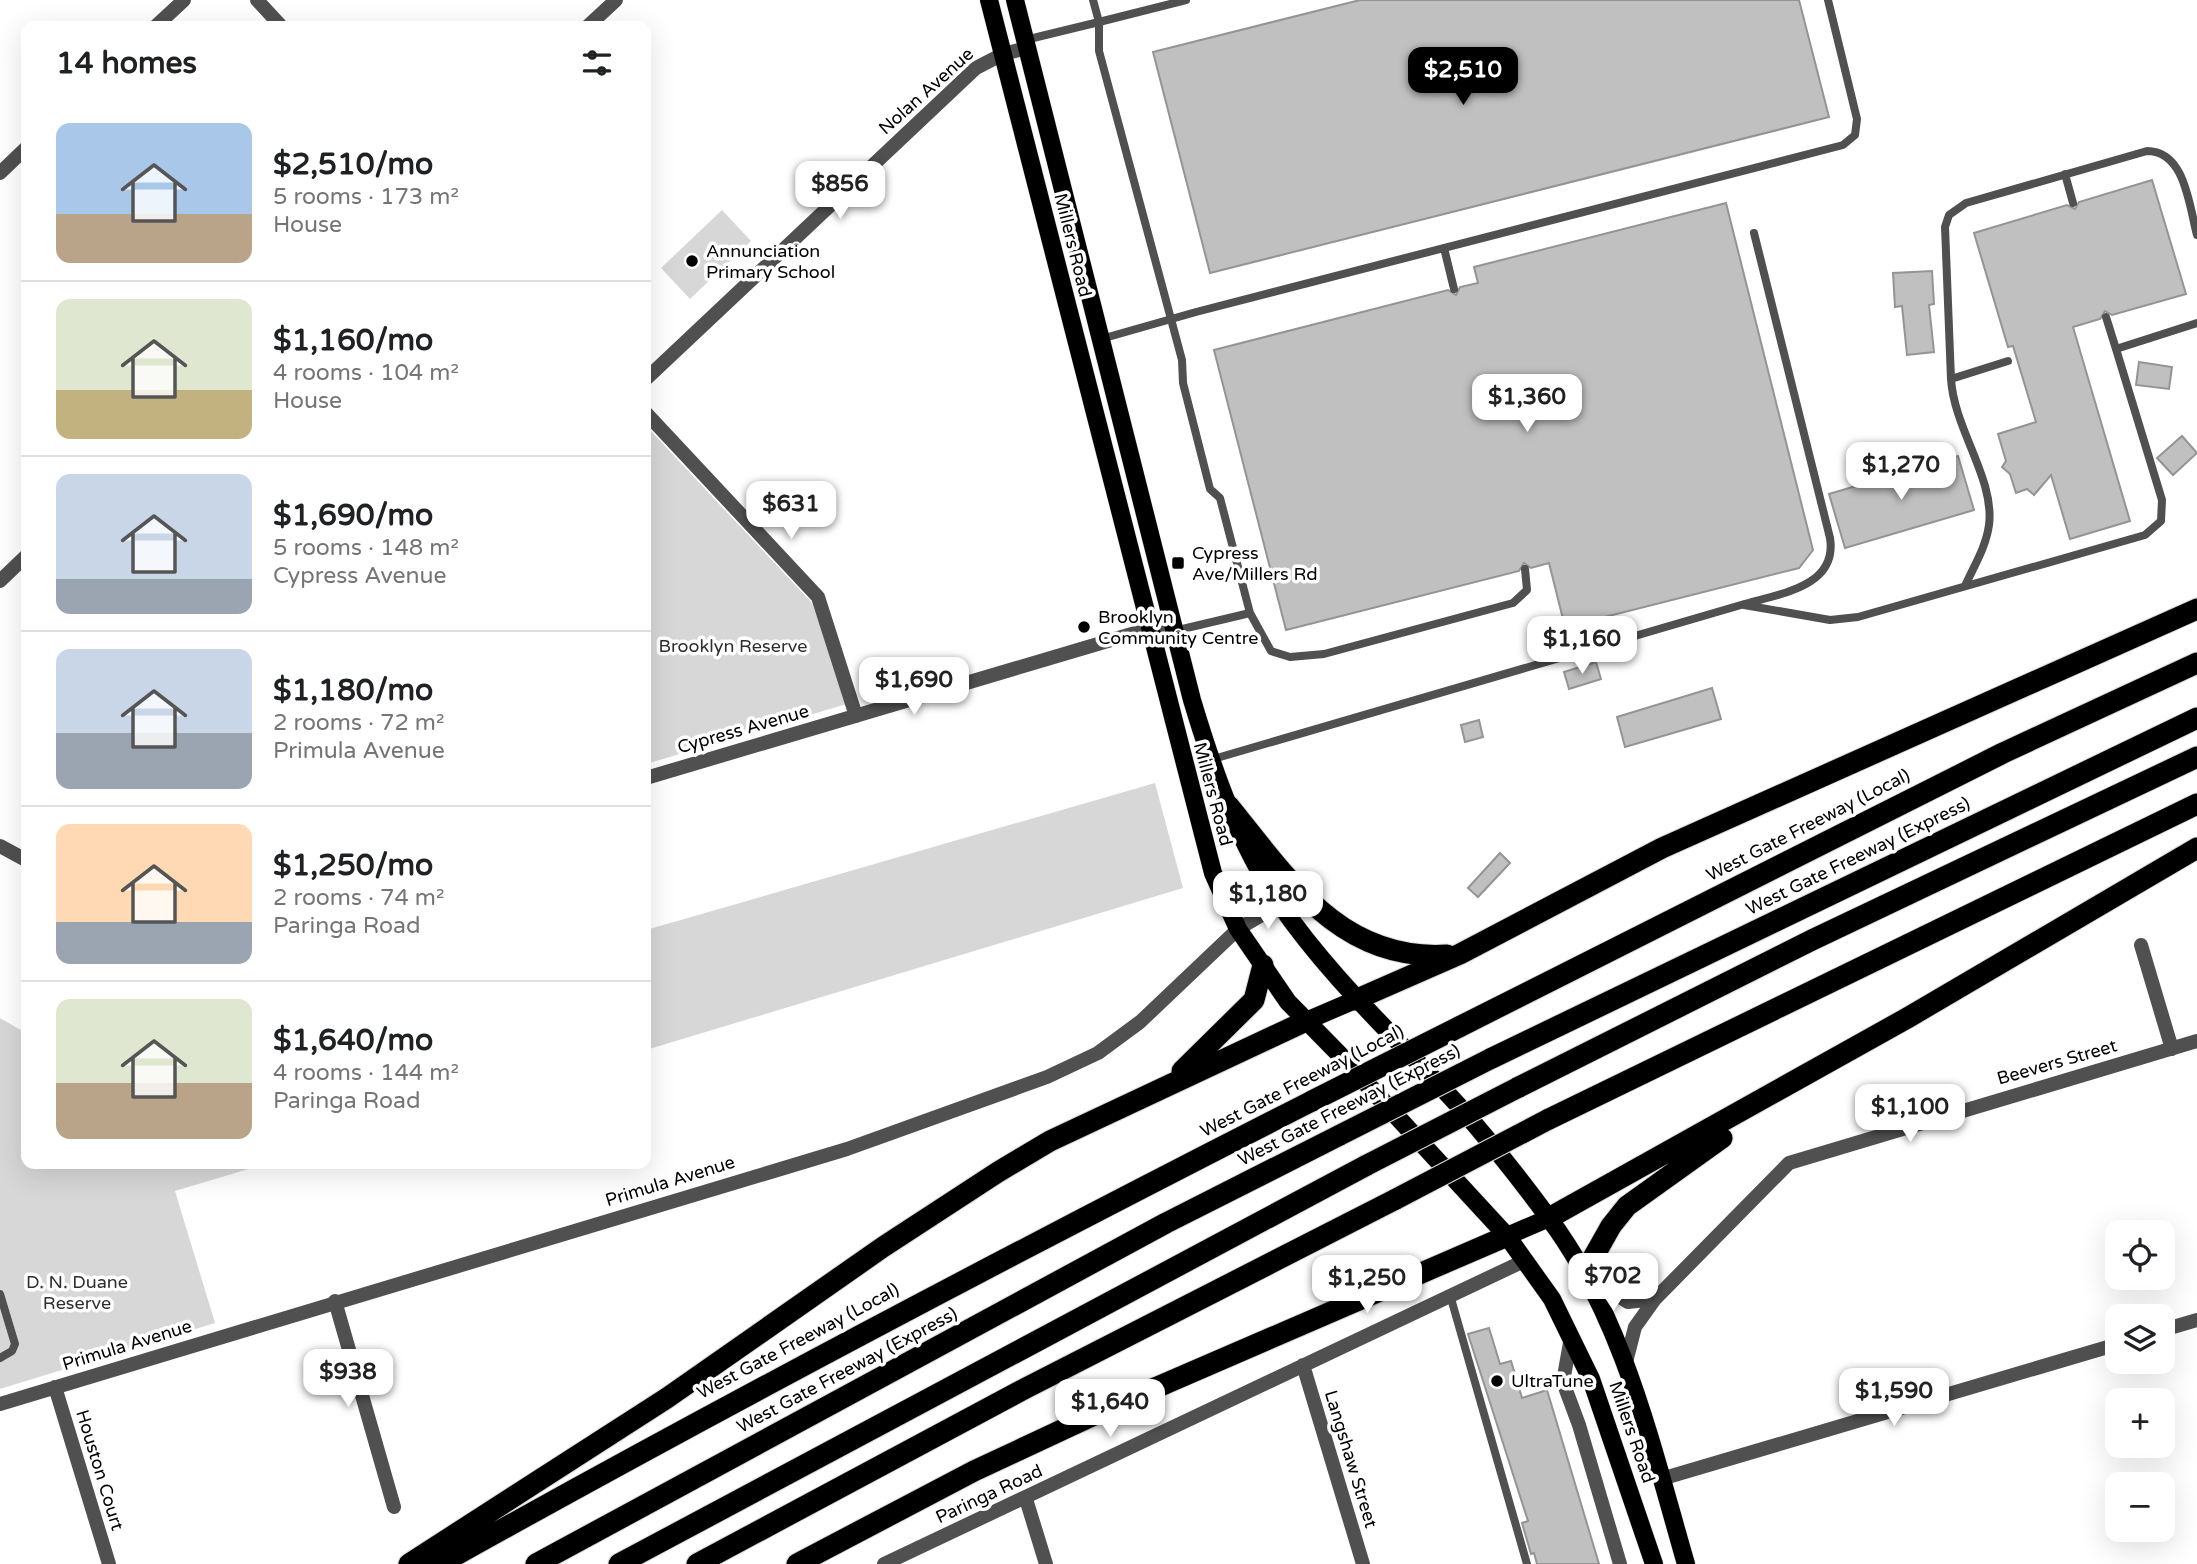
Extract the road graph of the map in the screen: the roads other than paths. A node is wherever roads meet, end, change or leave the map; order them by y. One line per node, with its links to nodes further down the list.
1 (184, 0): 9 (street)
2 (257, 0): 10 (street)
3 (616, 0): 11 (street)
4 (989, 0): 14 (main road, Millers Road)
5 (1015, 0): 13 (main road, Millers Road)
6 (1093, 0): 12 (lane)
7 (1186, 0): 12 (lane)
8 (1828, 0): 21 (lane)
9 (161, 21)
10 (276, 21)
11 (593, 21)
12 (1099, 22): 13 (lane); 24 (lane)
13 (1026, 44): 14 (street, Nolan Avenue); 26 (main road, Millers Road)
14 (1003, 54): 29 (street, Nolan Avenue); 40 (main road, Millers Road)
15 (21, 153): 16 (street)
16 (0, 173)
17 (2065, 174): 18 (lane); 20 (lane); 30 (lane)
18 (2073, 203)
19 (1754, 233): 36 (lane)
20 (2197, 235)
21 (1444, 248): 22 (lane); 24 (lane)
22 (1454, 289)
23 (2106, 317): 27 (lane)
24 (1171, 321): 26 (lane); 38 (lane)
25 (2197, 323): 27 (lane)
26 (1101, 339): 39 (main road, Millers Road)
27 (2116, 349): 35 (lane)
28 (2008, 362): 30 (lane)
29 (651, 374)
30 (1951, 379): 35 (lane)
31 (651, 418): 42 (street)
32 (21, 561): 34 (street)
33 (1525, 569): 38 (lane)
34 (0, 581)
35 (1965, 586): 36 (lane)
36 (1741, 605): 45 (lane)
37 (2197, 609): 56 (highway)
38 (1250, 613): 39 (lane)
39 (1173, 627): 40 (street, Cypress Avenue); 45 (main road, Millers Road)
40 (1148, 628): 42 (street, Cypress Avenue); 54 (main road, Millers Road)
41 (2197, 663): 86 (highway, West Gate Freeway (Local), bridge)
42 (856, 716): 46 (street, Cypress Avenue)
43 (2197, 718): 87 (highway, West Gate Freeway (Express), bridge)
44 (2197, 757): 88 (highway, bridge)
45 (1210, 760): 48 (main road, Millers Road)
46 (651, 777)
47 (2197, 804): 89 (highway, bridge)
48 (1229, 806): 52 (highway); 53 (main road, Millers Road)
49 (0, 846): 51 (street)
50 (2197, 848): 59 (highway)
51 (21, 857)
52 (1299, 893): 53 (street, Primula Avenue); 56 (highway)
53 (1279, 903): 54 (street, Primula Avenue); 58 (main road, Millers Road)
54 (1238, 929): 57 (main road, Millers Road); 71 (street, Primula Avenue)
55 (2141, 945): 62 (street)
56 (1460, 954): 58 (highway)
57 (1263, 965): 60 (main road, Millers Road); 63 (highway)
58 (1355, 1000): 60 (main road); 64 (main road, Millers Road)
59 (1909, 1017): 64 (highway); 67 (highway)
60 (1306, 1021): 63 (highway); 65 (main road, Millers Road)
61 (2197, 1041): 62 (street, Beevers Street)
62 (2172, 1049): 70 (street, Beevers Street)
63 (1168, 1084): 85 (highway)
64 (1549, 1217): 65 (main road); 67 (main road, Millers Road)
65 (1507, 1236): 66 (main road, Millers Road); 90 (highway)
66 (1526, 1260): 69 (street, Paringa Road); 74 (main road, Millers Road)
67 (1584, 1274): 70 (street); 78 (main road, Millers Road)
68 (0, 1294): 76 (lane)
69 (1450, 1295): 77 (street, Paringa Road); 94 (lane)
70 (1655, 1299): 78 (street, Beevers Street)
71 (335, 1301): 79 (street, Primula Avenue); 83 (street)
72 (2197, 1320): 73 (street)
73 (2175, 1326)
74 (1571, 1337): 95 (street); 96 (main road, Millers Road)
75 (2105, 1348): 81 (street)
76 (0, 1358)
77 (1303, 1365): 82 (street, Paringa Road); 93 (street, Langshaw Street)
78 (1625, 1366): 81 (main road, Millers Road)
79 (55, 1387): 80 (street, Primula Avenue); 84 (street, Houston Court)
80 (0, 1404)
81 (1661, 1479): 97 (main road, Millers Road)
82 (1026, 1499): 91 (street, Paringa Road); 92 (street)
83 (394, 1507)
84 (109, 1564)
85 (409, 1564)
86 (440, 1564)
87 (536, 1564)
88 (619, 1564)
89 (697, 1564)
90 (797, 1564)
91 (884, 1564)
92 (1046, 1564)
93 (1363, 1564)
94 (1527, 1564)
95 (1620, 1564)
96 (1654, 1564)
97 (1686, 1564)

